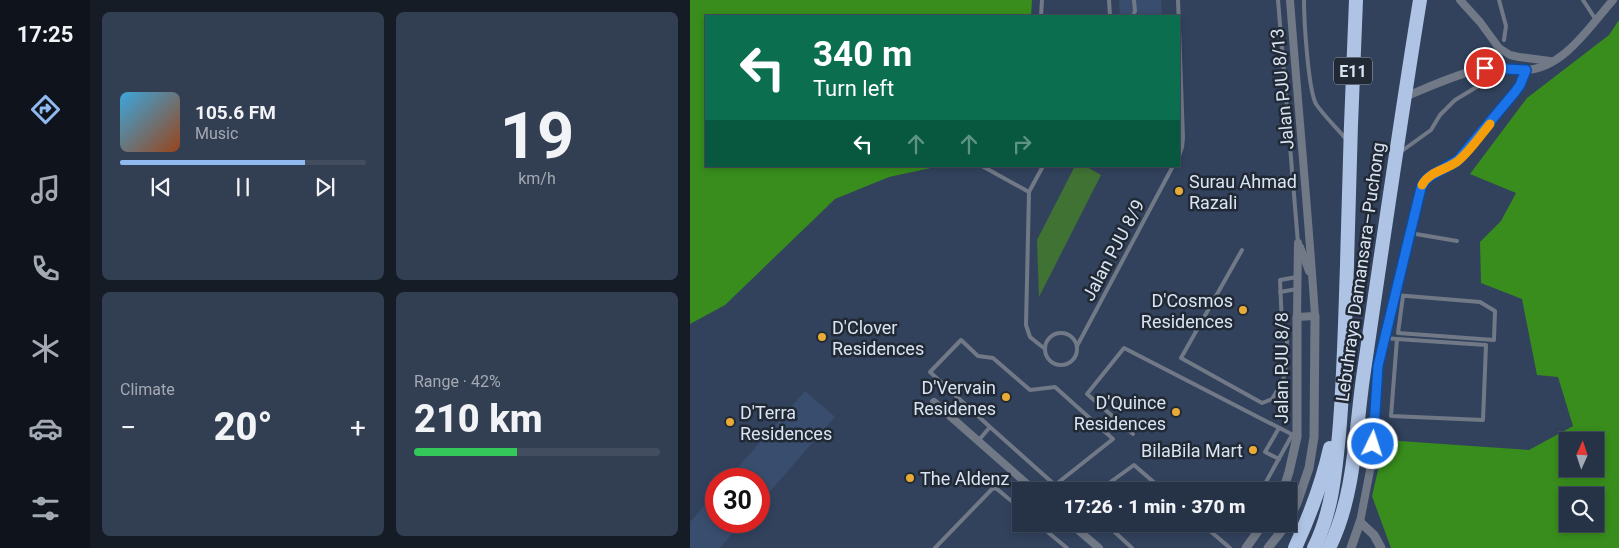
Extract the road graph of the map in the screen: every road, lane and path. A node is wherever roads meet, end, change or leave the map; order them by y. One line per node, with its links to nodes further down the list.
1 (1042, 0): 14 (lane)
2 (1109, 0): 15 (lane)
3 (1134, 0): 16 (lane)
4 (1178, 0): 17 (lane)
5 (1278, 0): 36 (lane)
6 (1290, 0): 34 (street, Jalan PJU 8/13)
7 (1304, 0): 26 (lane)
8 (1356, 0): 26 (highway, Lebuhraya Damansara–Puchong / E11)
9 (1420, 0): 24 (highway, Lebuhraya Damansara–Puchong)
10 (1460, 0): 21 (street)
11 (1499, 0): 19 (lane)
12 (1583, 0): 18 (lane)
13 (1612, 0): 18 (street)
14 (1042, 15)
15 (1110, 15)
16 (1133, 15)
17 (1178, 15)
18 (1596, 20): 21 (street)
19 (1504, 40)
20 (1180, 61): 25 (lane)
21 (1553, 61): 22 (street)
22 (1526, 70): 24 (street); 33 (street)
23 (1492, 75): 28 (lane)
24 (1404, 97): 28 (highway, Lebuhraya Damansara–Puchong)
25 (1180, 101): 27 (lane)
26 (1350, 143): 50 (highway, Lebuhraya Damansara–Puchong / E11)
27 (1180, 153)
28 (1396, 155): 81 (highway, Lebuhraya Damansara–Puchong)
29 (984, 167): 32 (lane)
30 (1042, 167): 32 (lane, Jalan PJU 8/9)
31 (1172, 167): 48 (lane, Jalan PJU 8/9)
32 (1029, 192): 49 (lane, Jalan PJU 8/9)
33 (1410, 233): 35 (lane); 43 (street)
34 (1310, 236): 38 (street); 41 (street, Jalan PJU 8/13)
35 (1457, 241)
36 (1298, 243): 38 (street); 39 (street, Jalan PJU 8/8)
37 (1242, 250): 42 (lane)
38 (1303, 256): 39 (street); 41 (street)
39 (1298, 275): 40 (street, Jalan PJU 8/8); 42 (lane)
40 (1297, 289): 42 (lane); 45 (street, Jalan PJU 8/8)
41 (1313, 289): 44 (street, Jalan PJU 8/8)
42 (1280, 292)
43 (1399, 295): 43 (lane); 46 (street)
44 (1315, 316): 45 (street); 64 (street, Jalan PJU 8/8)
45 (1297, 317): 55 (street, Jalan PJU 8/8)
46 (1384, 338): 47 (lane); 65 (street)
47 (1397, 339): 47 (lane)
48 (1077, 346): 49 (lane); 49 (lane, Jalan PJU 8/9)
49 (1045, 349)
50 (1344, 379): 79 (highway); 80 (highway, Lebuhraya Damansara–Puchong / E11)
51 (934, 402): 56 (street)
52 (990, 427): 52 (lane); 56 (lane)
53 (1279, 428): 54 (lane); 55 (lane); 57 (lane)
54 (1133, 434)
55 (1295, 436): 57 (lane); 62 (street, Jalan PJU 8/8)
56 (978, 441): 58 (street)
57 (1279, 459): 61 (lane)
58 (1021, 482)
59 (1110, 482): 60 (lane)
60 (1154, 482)
61 (1266, 482)
62 (1286, 482)
63 (1012, 501): 73 (lane)
64 (1297, 503)
65 (1360, 522): 82 (street); 83 (street)
66 (1048, 532): 74 (lane)
67 (1080, 532): 72 (street)
68 (1115, 532): 75 (lane)
69 (1211, 532): 76 (lane)
70 (1281, 532): 78 (street)
71 (1257, 533): 77 (street)
72 (1097, 547)
73 (935, 548)
74 (1067, 548)
75 (1132, 548)
76 (1230, 548)
77 (1246, 548)
78 (1268, 548)
79 (1295, 548)
80 (1314, 548)
81 (1329, 548)
82 (1351, 548)
83 (1381, 548)

